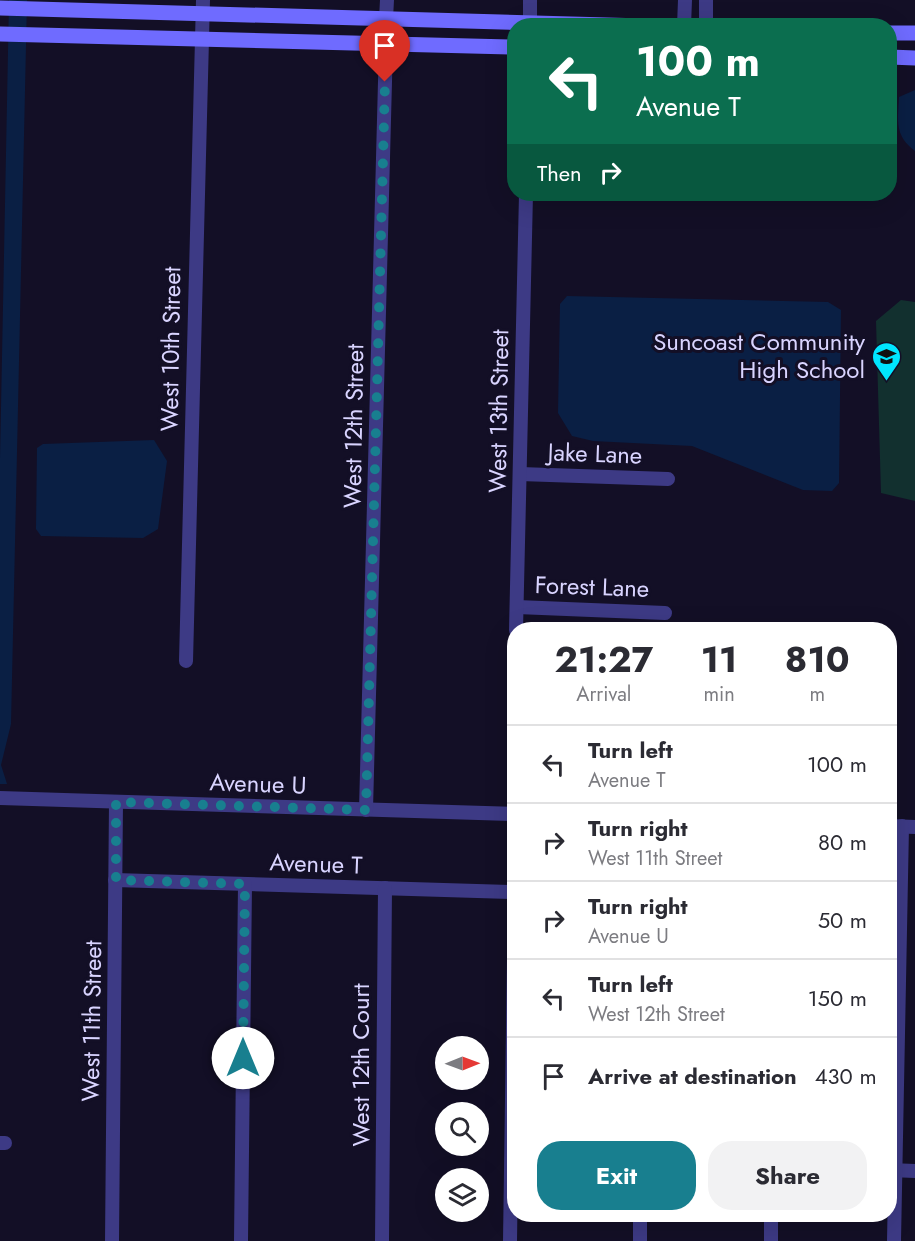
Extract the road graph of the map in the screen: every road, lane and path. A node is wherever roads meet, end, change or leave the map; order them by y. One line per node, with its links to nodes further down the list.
1 (387, 0): 10 (street)
2 (530, 0): 7 (street)
3 (685, 0): 8 (street)
4 (706, 0): 9 (street)
5 (202, 7): 6 (street); 10 (street); 15 (street, West 10th Street)
6 (2, 8)
7 (530, 18)
8 (684, 18)
9 (706, 18)
10 (386, 19): 11 (street)
11 (507, 23)
12 (897, 33): 13 (street)
13 (915, 33)
14 (2, 34): 15 (street)
15 (201, 38): 16 (street); 26 (street, West 10th Street)
16 (386, 44): 17 (street); 29 (street, West 12th Street)
17 (507, 47)
18 (897, 57): 19 (street)
19 (915, 58)
20 (526, 201): 21 (street, West 13th Street)
21 (520, 474): 22 (street, Jake Lane); 23 (street, West 13th Street)
22 (668, 479)
23 (517, 607): 24 (street, Forest Lane); 25 (street, West 13th Street)
24 (665, 613)
25 (516, 622)
26 (186, 662)
27 (0, 798): 28 (street, Avenue U)
28 (116, 802): 29 (street, Avenue U); 32 (street, West 11th Street)
29 (366, 810): 30 (street, Avenue U)
30 (507, 814)
31 (902, 826): 36 (street)
32 (116, 880): 33 (street, Avenue T); 43 (street, West 11th Street)
33 (245, 884): 34 (street, Avenue T); 44 (street)
34 (385, 888): 35 (street, Avenue T); 45 (street, West 12th Court)
35 (507, 892)
36 (897, 998)
37 (897, 1171): 38 (street)
38 (915, 1171)
39 (510, 1222): 46 (street)
40 (640, 1222): 47 (street)
41 (771, 1222): 48 (street)
42 (893, 1222): 49 (street)
43 (112, 1241)
44 (241, 1241)
45 (382, 1241)
46 (510, 1241)
47 (640, 1241)
48 (771, 1241)
49 (894, 1241)

